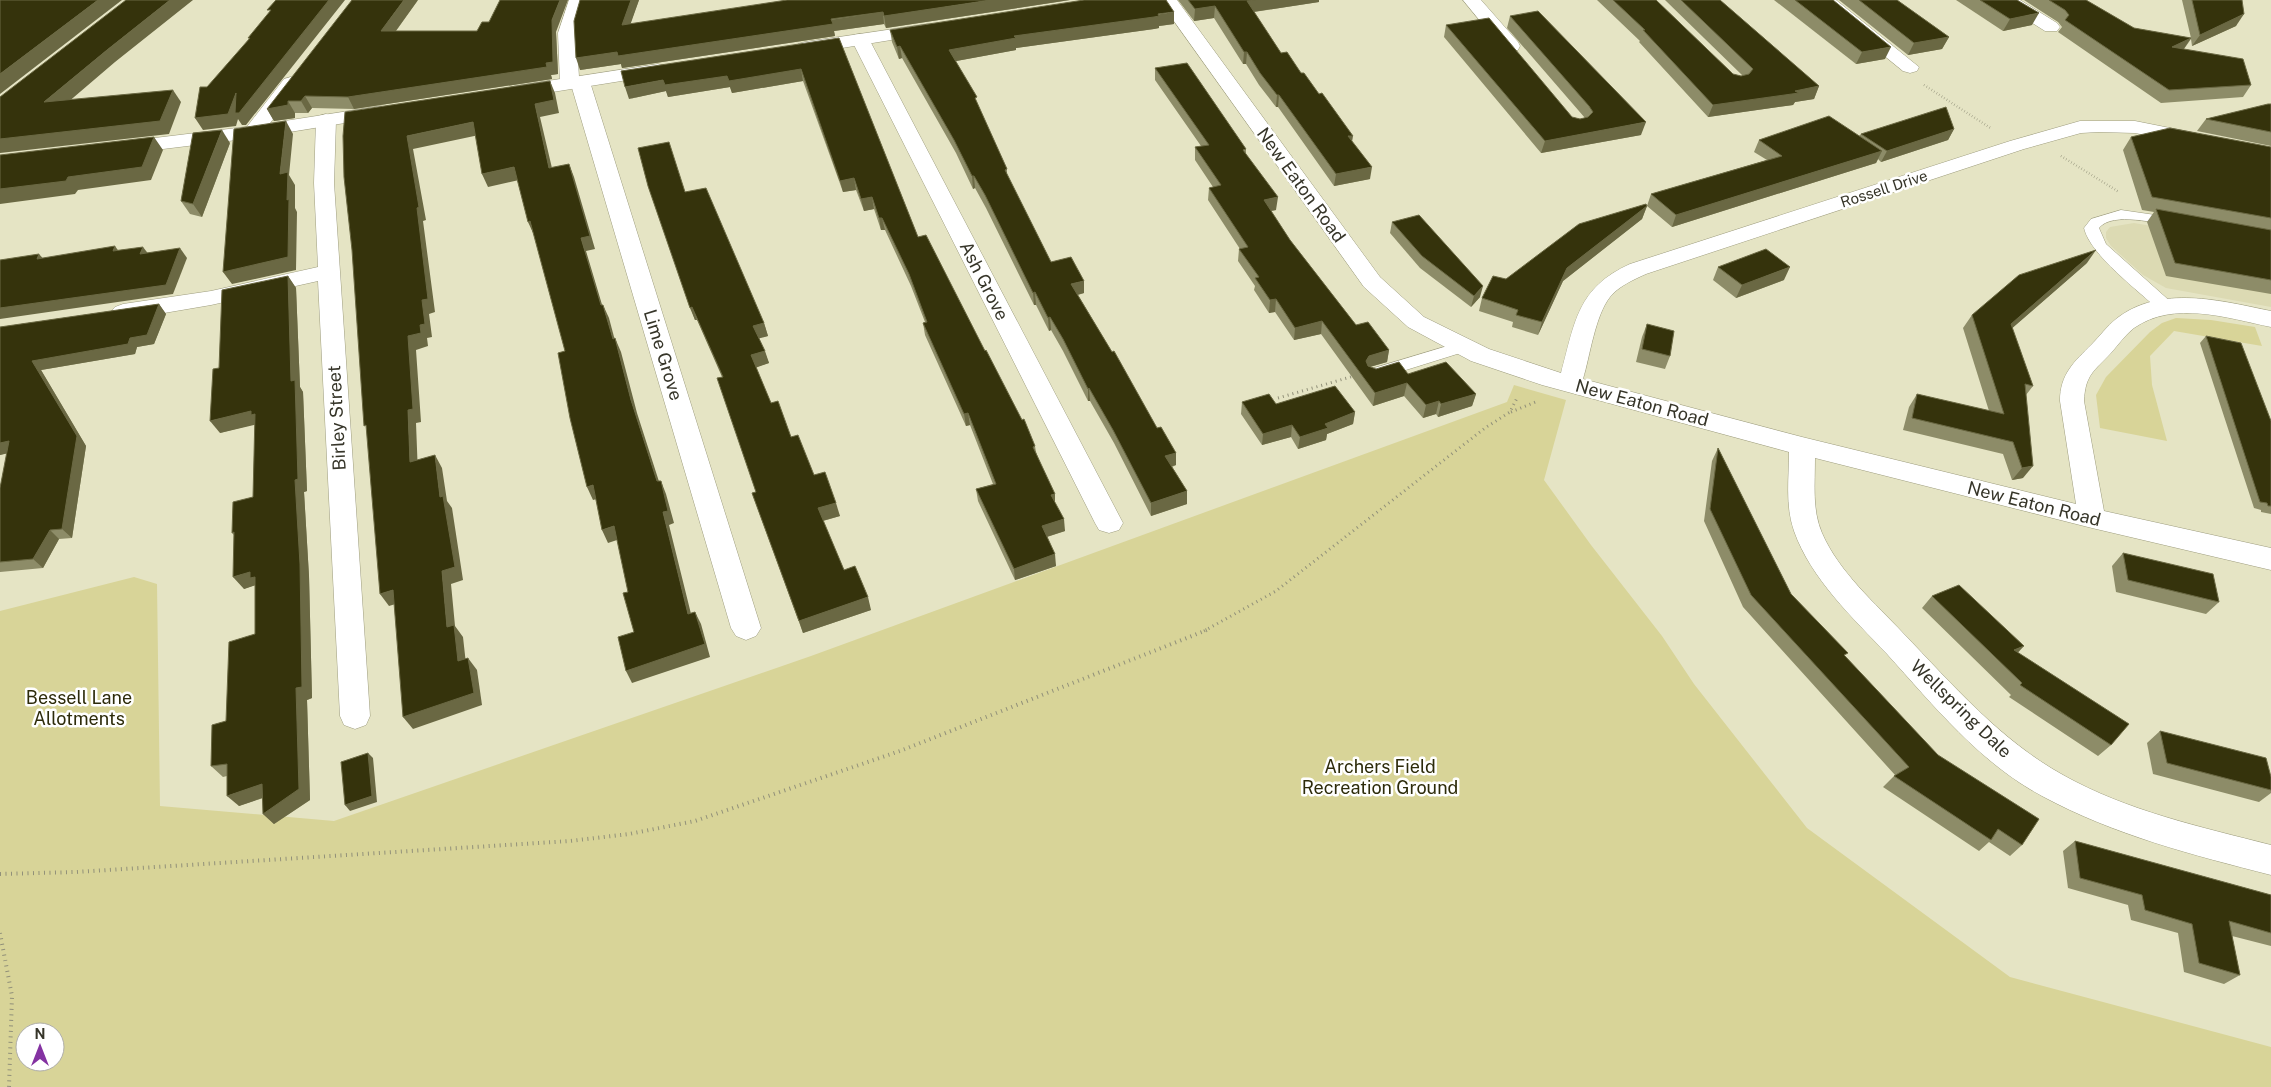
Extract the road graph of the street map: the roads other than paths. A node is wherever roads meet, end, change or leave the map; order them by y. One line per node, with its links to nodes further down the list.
1 (578, 0): 14 (street, Lime Grove)
2 (1168, 0): 26 (street, New Eaton Road)
3 (1472, 0): 10 (street)
4 (1825, 0): 12 (street)
5 (2008, 0): 7 (street)
6 (945, 26): 8 (street)
7 (2051, 27)
8 (860, 39): 9 (street); 31 (street, Ash Grove)
9 (782, 51)
10 (1521, 58)
11 (676, 67): 14 (street)
12 (1910, 67)
13 (301, 71): 18 (street)
14 (575, 83): 15 (street); 33 (street, Lime Grove)
15 (502, 94)
16 (394, 110): 17 (street)
17 (326, 120): 18 (street); 22 (street, Birley Street)
18 (253, 132): 20 (street)
19 (2214, 142): 28 (street, Rossell Drive)
20 (101, 150)
21 (2186, 223): 23 (lane)
22 (328, 271): 24 (street); 34 (street, Birley Street)
23 (2166, 307): 25 (street); 30 (street)
24 (102, 314)
25 (2271, 319)
26 (1464, 346): 27 (lane); 28 (street, New Eaton Road)
27 (1373, 374)
28 (1570, 383): 29 (street, New Eaton Road)
29 (1802, 446): 30 (street, New Eaton Road); 35 (street, Wellspring Dale)
30 (2092, 518): 32 (street, New Eaton Road)
31 (1109, 523)
32 (2271, 558)
33 (746, 628)
34 (355, 716)
35 (2271, 860)

